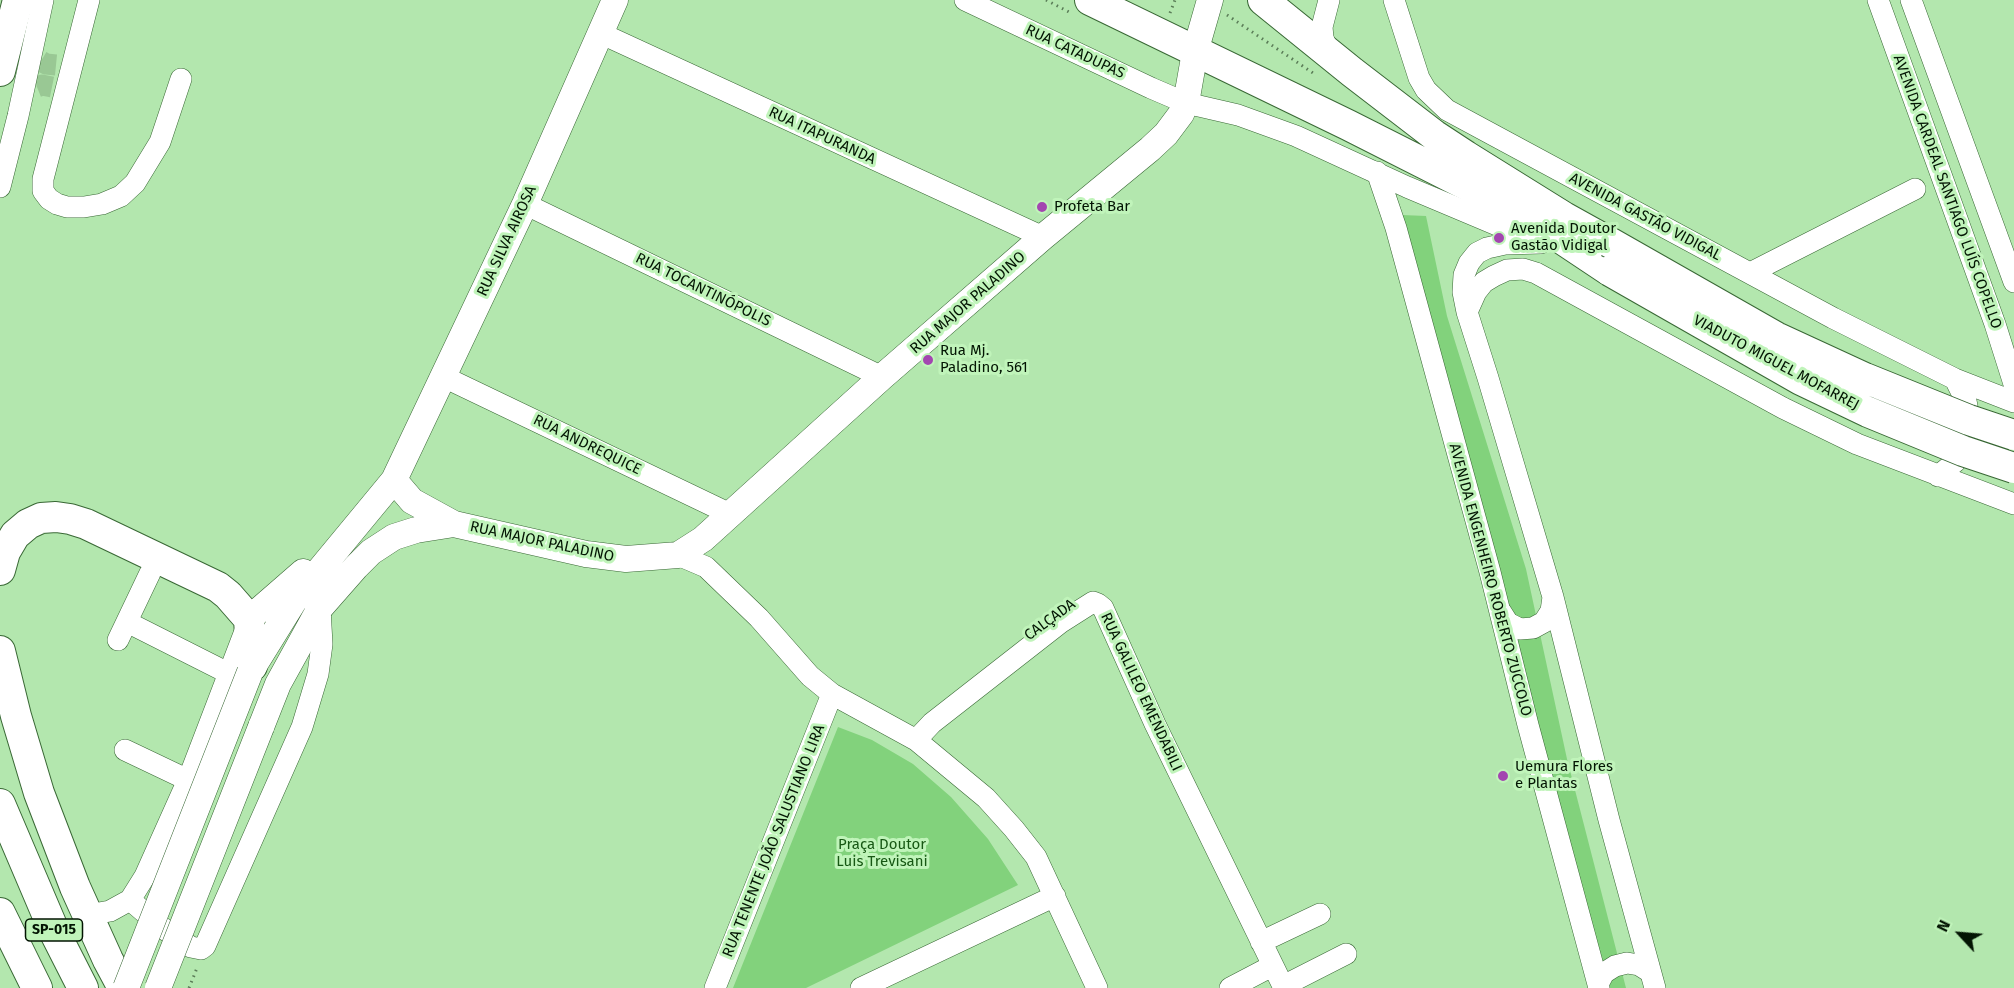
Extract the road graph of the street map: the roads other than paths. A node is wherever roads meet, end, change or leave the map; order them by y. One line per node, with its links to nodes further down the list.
1 (18, 0): 16 (highway)
2 (43, 0): 17 (street)
3 (88, 0): 17 (street)
4 (615, 0): 13 (main road, RUA SILVA AIROSA)
5 (965, 0): 19 (street, RUA CATADUPAS)
6 (1090, 0): 14 (highway)
7 (1210, 0): 14 (main road, RUA MAJOR PALADINO)
8 (1263, 0): 15 (highway)
9 (1329, 0): 15 (street)
10 (1394, 0): 27 (street, AVENIDA GASTÃO VIDIGAL)
11 (1878, 0): 33 (street, AVENIDA CARDEAL SANTIAGO LUÍS COPELLO)
12 (1911, 0): 28 (street)
13 (600, 33): 23 (main road, RUA SILVA AIROSA); 24 (street, RUA ITAPURANDA)
14 (1195, 52): 19 (main road, RUA MAJOR PALADINO); 26 (highway)
15 (1329, 53): 26 (highway)
16 (0, 71)
17 (47, 75): 18 (street); 21 (street)
18 (181, 79)
19 (1186, 103): 20 (street); 24 (main road, RUA MAJOR PALADINO)
20 (1377, 172): 25 (street); 50 (street, AVENIDA ENGENHEIRO ROBERTO ZUCCOLO)
21 (0, 187)
22 (1915, 189): 27 (street)
23 (525, 204): 30 (main road, RUA SILVA AIROSA); 31 (street, RUA TOCANTINÓPOLIS)
24 (1043, 237): 31 (main road, RUA MAJOR PALADINO)
25 (1541, 243): 26 (street); 29 (street)
26 (1606, 259): 35 (highway, VIADUTO MIGUEL MOFARREJ, bridge); 36 (highway, VIADUTO MIGUEL MOFARREJ, bridge)
27 (1750, 273): 32 (street, AVENIDA GASTÃO VIDIGAL)
28 (2014, 282)
29 (1467, 312): 37 (street); 48 (street)
30 (444, 377): 38 (main road, RUA SILVA AIROSA); 40 (street, RUA ANDREQUICE)
31 (882, 377): 40 (main road, RUA MAJOR PALADINO)
32 (1955, 379): 34 (street, AVENIDA GASTÃO VIDIGAL); 37 (street)
33 (2014, 384)
34 (2014, 402)
35 (2014, 435)
36 (2014, 468)
37 (1938, 476): 39 (street)
38 (394, 480): 41 (main road); 44 (main road)
39 (2014, 504)
40 (730, 514): 42 (main road, RUA MAJOR PALADINO)
41 (454, 524): 43 (main road, RUA MAJOR PALADINO); 49 (main road, RUA MAJOR PALADINO)
42 (703, 539): 43 (main road, RUA MAJOR PALADINO); 45 (street)
43 (678, 555): 45 (street)
44 (329, 557): 51 (main road); 53 (main road)
45 (706, 567): 54 (street)
46 (0, 570): 51 (highway)
47 (150, 573): 53 (street)
48 (1553, 597): 50 (street); 67 (street)
49 (320, 608): 60 (street); 73 (main road, RUA MAJOR PALADINO, bridge)
50 (1501, 612): 68 (street, AVENIDA ENGENHEIRO ROBERTO ZUCCOLO)
51 (249, 620): 53 (highway)
52 (0, 651): 63 (highway)
53 (243, 670): 57 (street); 72 (main road, bridge)
54 (832, 694): 55 (street); 74 (street, RUA TENENTE JOÃO SALUSTIANO LIRA)
55 (916, 740): 59 (street); 64 (street, RUA GALILEO EMENDABILI)
56 (125, 750): 57 (street)
57 (188, 780): 60 (street)
58 (0, 804): 71 (highway, SP-015)
59 (1055, 896): 75 (street); 76 (street)
60 (130, 900): 63 (street)
61 (0, 913): 70 (highway, SP-015)
62 (1320, 914): 64 (street)
63 (88, 915): 72 (highway)
64 (1261, 942): 66 (street, RUA GALILEO EMENDABILI)
65 (1346, 954): 69 (street)
66 (1272, 966): 69 (street, RUA GALILEO EMENDABILI); 77 (street)
67 (1653, 980): 68 (street)
68 (1599, 986)
69 (1283, 987)
70 (37, 988)
71 (83, 988)
72 (125, 988)
73 (158, 988)
74 (715, 988)
75 (861, 988)
76 (1097, 988)
77 (1230, 988)

